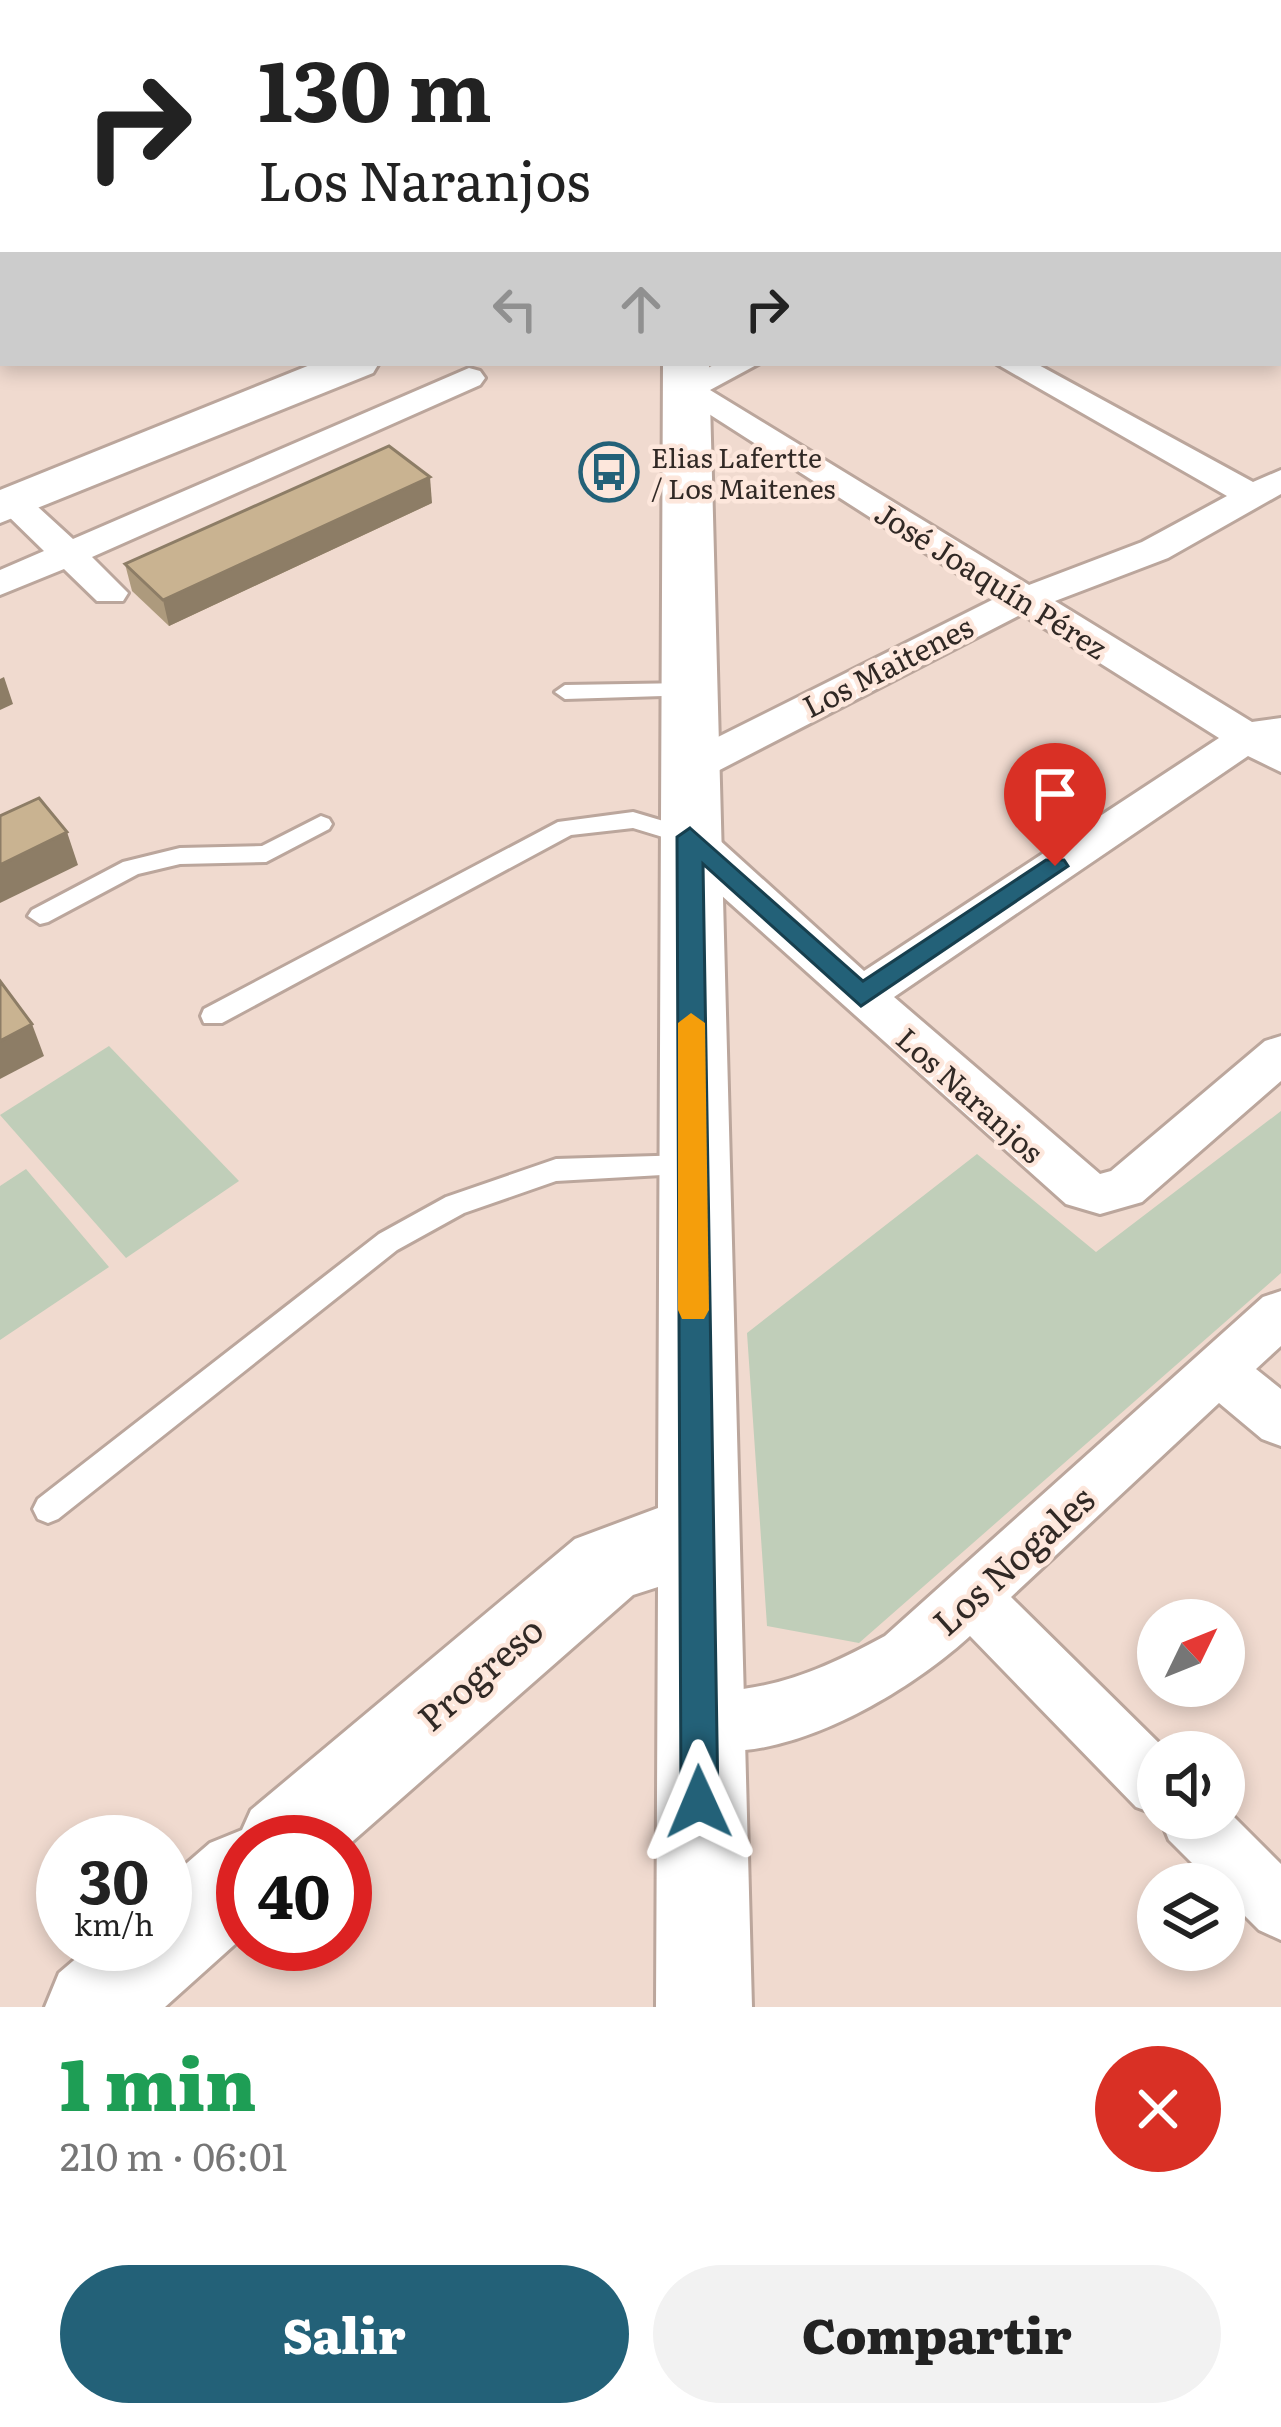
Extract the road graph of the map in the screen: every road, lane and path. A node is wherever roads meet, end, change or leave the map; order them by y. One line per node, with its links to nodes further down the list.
1 (280, 366): 6 (street)
2 (347, 366): 6 (street)
3 (1017, 366): 7 (street)
4 (689, 369): 11 (street, José Joaquín Pérez); 12 (street)
5 (469, 378): 8 (street)
6 (6, 483): 8 (street)
7 (1267, 488): 11 (street, Los Maitenes)
8 (70, 555): 9 (street); 10 (street)
9 (0, 584)
10 (110, 593)
11 (1024, 601): 14 (street, José Joaquín Pérez); 15 (street, Los Maitenes)
12 (688, 690): 13 (lane); 15 (street)
13 (565, 692)
14 (1270, 740): 19 (street)
15 (692, 766): 17 (street)
16 (321, 824): 18 (lane)
17 (690, 837): 19 (street, Los Naranjos); 20 (lane); 22 (street)
18 (40, 916)
19 (861, 996): 21 (street, Los Naranjos)
20 (214, 1016)
21 (1279, 1059)
22 (693, 1166): 26 (lane); 27 (street)
23 (1281, 1312): 24 (street, Los Nogales)
24 (1218, 1370): 25 (street); 28 (street, Los Nogales)
25 (1281, 1422)
26 (48, 1509)
27 (695, 1540): 29 (street); 31 (street, Progreso)
28 (971, 1598): 29 (street, Los Nogales); 30 (street)
29 (698, 1721): 35 (street)
30 (1137, 1764)
31 (315, 1815)
32 (1212, 1839): 34 (street)
33 (216, 1900): 36 (street)
34 (1281, 1908)
35 (715, 1992)
36 (93, 2007)

